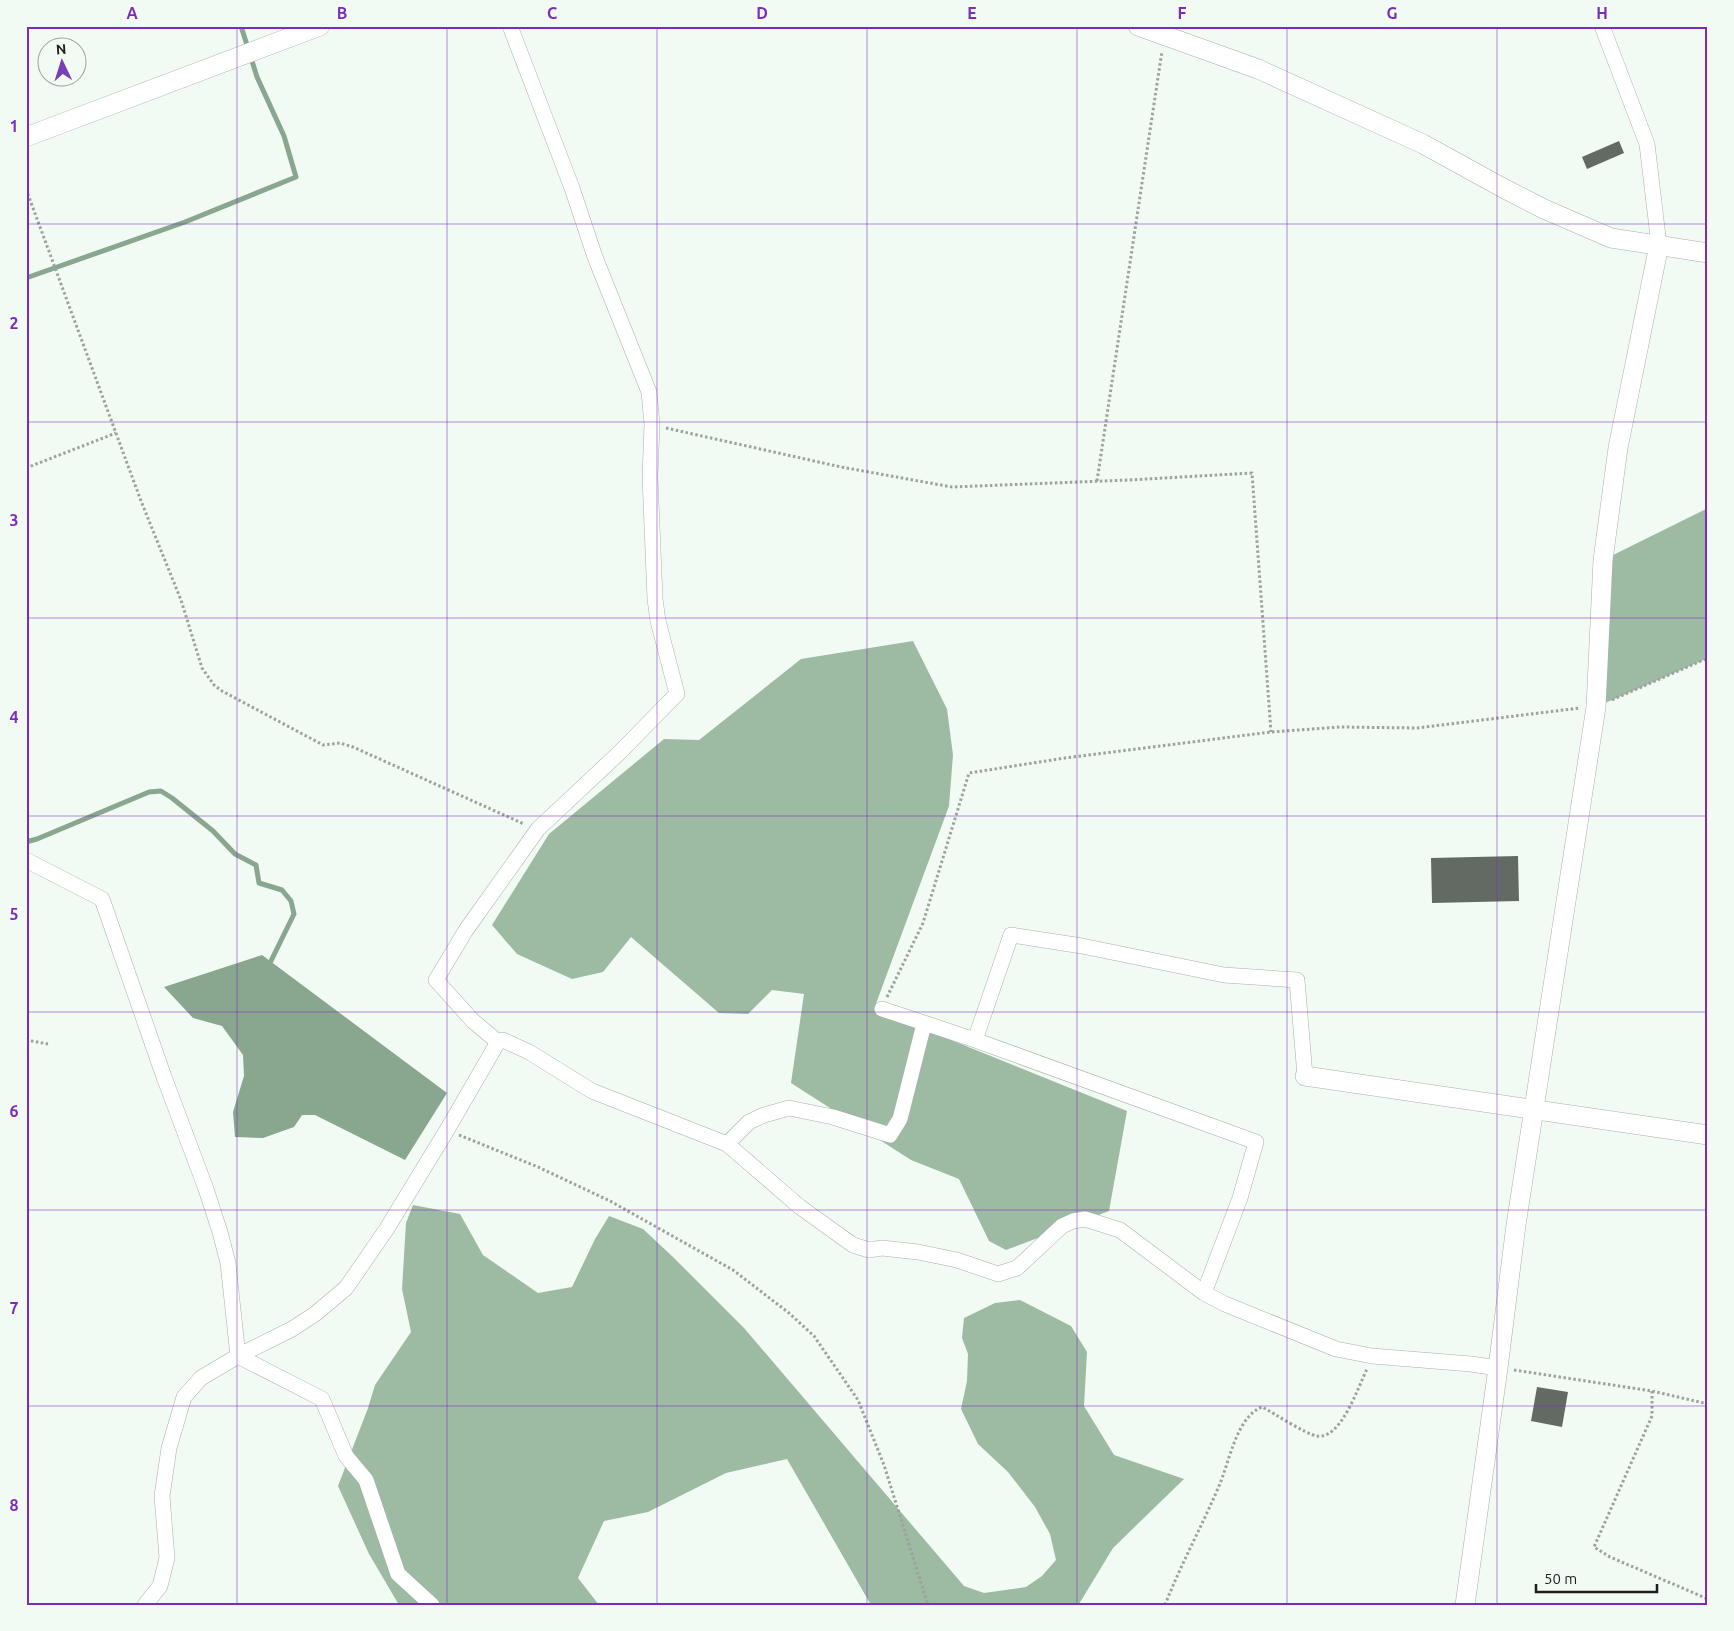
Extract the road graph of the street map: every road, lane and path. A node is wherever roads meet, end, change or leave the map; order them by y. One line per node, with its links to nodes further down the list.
1 (320, 26): 6 (street)
2 (510, 26): 10 (street)
3 (1138, 26): 5 (street)
4 (1602, 26): 8 (street)
5 (1165, 35): 8 (street); 13 (path)
6 (26, 137)
7 (26, 189): 11 (path)
8 (1659, 245): 9 (street); 15 (street)
9 (1708, 253)
10 (652, 424): 13 (path); 17 (street)
11 (116, 433): 12 (path); 17 (path)
12 (26, 468)
13 (1097, 482): 16 (path)
14 (1708, 658): 15 (path)
15 (1596, 707): 16 (path); 26 (street)
16 (1270, 732): 19 (path)
17 (538, 829): 23 (street)
18 (26, 860): 31 (street)
19 (882, 1009): 20 (street)
20 (924, 1024): 22 (street); 29 (street)
21 (26, 1040): 24 (path)
22 (975, 1040): 25 (street); 30 (street)
23 (498, 1042): 27 (street); 29 (street)
24 (48, 1044)
25 (1305, 1076): 26 (street)
26 (1534, 1109): 28 (street); 33 (street)
27 (447, 1130): 31 (street); 39 (path)
28 (1708, 1135)
29 (726, 1144): 30 (street)
30 (1204, 1292): 32 (street)
31 (238, 1356): 37 (street); 38 (street)
32 (1372, 1356): 33 (street); 40 (path)
33 (1498, 1368): 34 (path); 41 (street)
34 (1652, 1391): 35 (path); 36 (path)
35 (1708, 1404)
36 (1708, 1599)
37 (145, 1605)
38 (432, 1605)
39 (928, 1605)
40 (1165, 1605)
41 (1465, 1605)

